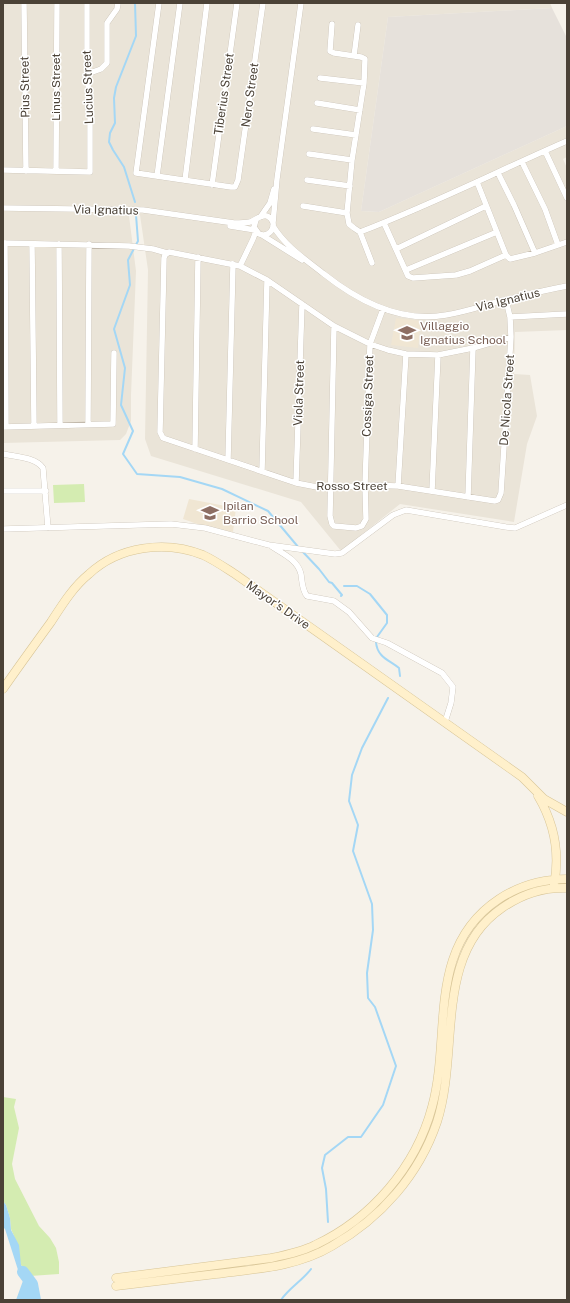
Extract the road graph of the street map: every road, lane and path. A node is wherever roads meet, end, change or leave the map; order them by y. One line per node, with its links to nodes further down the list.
1 (24, 3): 27 (street, Pius Street)
2 (57, 3): 28 (street, Linus Street)
3 (87, 3): 14 (street, Lucius Street)
4 (118, 3): 14 (street)
5 (159, 3): 30 (street)
6 (180, 3): 30 (street)
7 (208, 3): 32 (street)
8 (237, 3): 35 (street, Tiberius Street)
9 (263, 3): 35 (street, Nero Street)
10 (301, 3): 31 (street)
11 (332, 24): 13 (street)
12 (358, 25): 13 (street)
13 (354, 56): 16 (street)
14 (87, 74): 28 (street, Lucius Street)
15 (320, 78): 16 (street)
16 (364, 83): 18 (street)
17 (317, 103): 18 (street)
18 (360, 110): 20 (street)
19 (313, 129): 20 (street)
20 (356, 135): 24 (street)
21 (567, 141): 22 (street)
22 (545, 151): 25 (street); 37 (street)
23 (308, 154): 24 (street)
24 (352, 160): 36 (street)
25 (522, 162): 29 (street); 54 (street)
26 (3, 170): 27 (street)
27 (26, 171): 28 (street)
28 (56, 171)
29 (498, 173): 34 (street); 57 (street)
30 (157, 176): 32 (street)
31 (277, 179): 42 (street); 45 (street)
32 (185, 180): 35 (street)
33 (307, 180): 36 (street)
34 (477, 182): 39 (street); 44 (street)
35 (212, 185)
36 (350, 186): 41 (street)
37 (567, 198)
38 (303, 206): 41 (street)
39 (486, 206): 48 (street); 55 (street)
40 (3, 208): 43 (street, Via Ignatius)
41 (347, 213): 47 (street)
42 (258, 218): 43 (street, Via Ignatius); 45 (street); 46 (street)
43 (209, 221): 46 (street, Via Ignatius)
44 (384, 223): 47 (street); 55 (street)
45 (273, 225): 46 (street); 63 (street, Via Ignatius)
46 (258, 232): 62 (street); 63 (street, Via Ignatius)
47 (360, 232): 60 (street)
48 (497, 232): 58 (street); 64 (street)
49 (567, 242): 54 (street)
50 (4, 243): 51 (street); 82 (street)
51 (32, 244): 52 (street); 81 (street)
52 (59, 244): 53 (street); 80 (street)
53 (90, 244): 56 (street); 79 (street)
54 (558, 245): 57 (street)
55 (396, 249): 64 (street)
56 (167, 253): 59 (street); 83 (street, Rosso Street)
57 (535, 253): 58 (street)
58 (506, 255): 64 (street)
59 (198, 257): 61 (street); 83 (street)
60 (372, 263)
61 (233, 264): 62 (street); 85 (street)
62 (240, 266): 65 (street)
63 (318, 270): 69 (street, Via Ignatius)
64 (406, 270)
65 (267, 280): 68 (street); 86 (street)
66 (567, 286): 67 (street, Via Ignatius)
67 (506, 300): 69 (street, Via Ignatius); 71 (street, De Nicola Street)
68 (302, 304): 72 (street); 87 (street, Viola Street)
69 (383, 309): 74 (street, Cossiga Street)
70 (567, 314): 71 (street)
71 (510, 317): 73 (street, De Nicola Street)
72 (334, 326): 74 (street); 90 (street)
73 (511, 338): 75 (street); 95 (street, De Nicola Street)
74 (370, 344): 77 (street); 88 (street, Cossiga Street)
75 (473, 348): 78 (street); 94 (street)
76 (114, 354): 79 (street)
77 (406, 354): 78 (street); 89 (street)
78 (438, 355): 93 (street)
79 (88, 424): 80 (street)
80 (60, 425): 81 (street)
81 (34, 426): 82 (street)
82 (5, 427)
83 (195, 449): 85 (street, Rosso Street)
84 (3, 454): 92 (street)
85 (228, 460): 86 (street, Rosso Street)
86 (262, 471): 87 (street, Rosso Street)
87 (296, 482): 90 (street, Rosso Street)
88 (365, 486): 89 (street, Rosso Street); 90 (street, Rosso Street); 90 (street, Cossiga Street)
89 (398, 486): 93 (street, Rosso Street)
90 (331, 488)
91 (3, 491): 92 (street)
92 (46, 491): 97 (street)
93 (432, 491): 94 (street, Rosso Street)
94 (468, 497): 95 (street, Rosso Street)
95 (498, 500)
96 (567, 505): 99 (street)
97 (48, 528): 98 (street); 99 (street)
98 (3, 529)
99 (269, 545): 101 (street)
100 (3, 689): 101 (street, Mayor's Drive)
101 (445, 722): 102 (street, Mayor's Drive)
102 (536, 792): 103 (street, Mayor's Drive); 105 (street)
103 (567, 812)
104 (567, 879): 105 (street)
105 (555, 884): 106 (street); 107 (street)
106 (567, 888)
107 (116, 1282)

